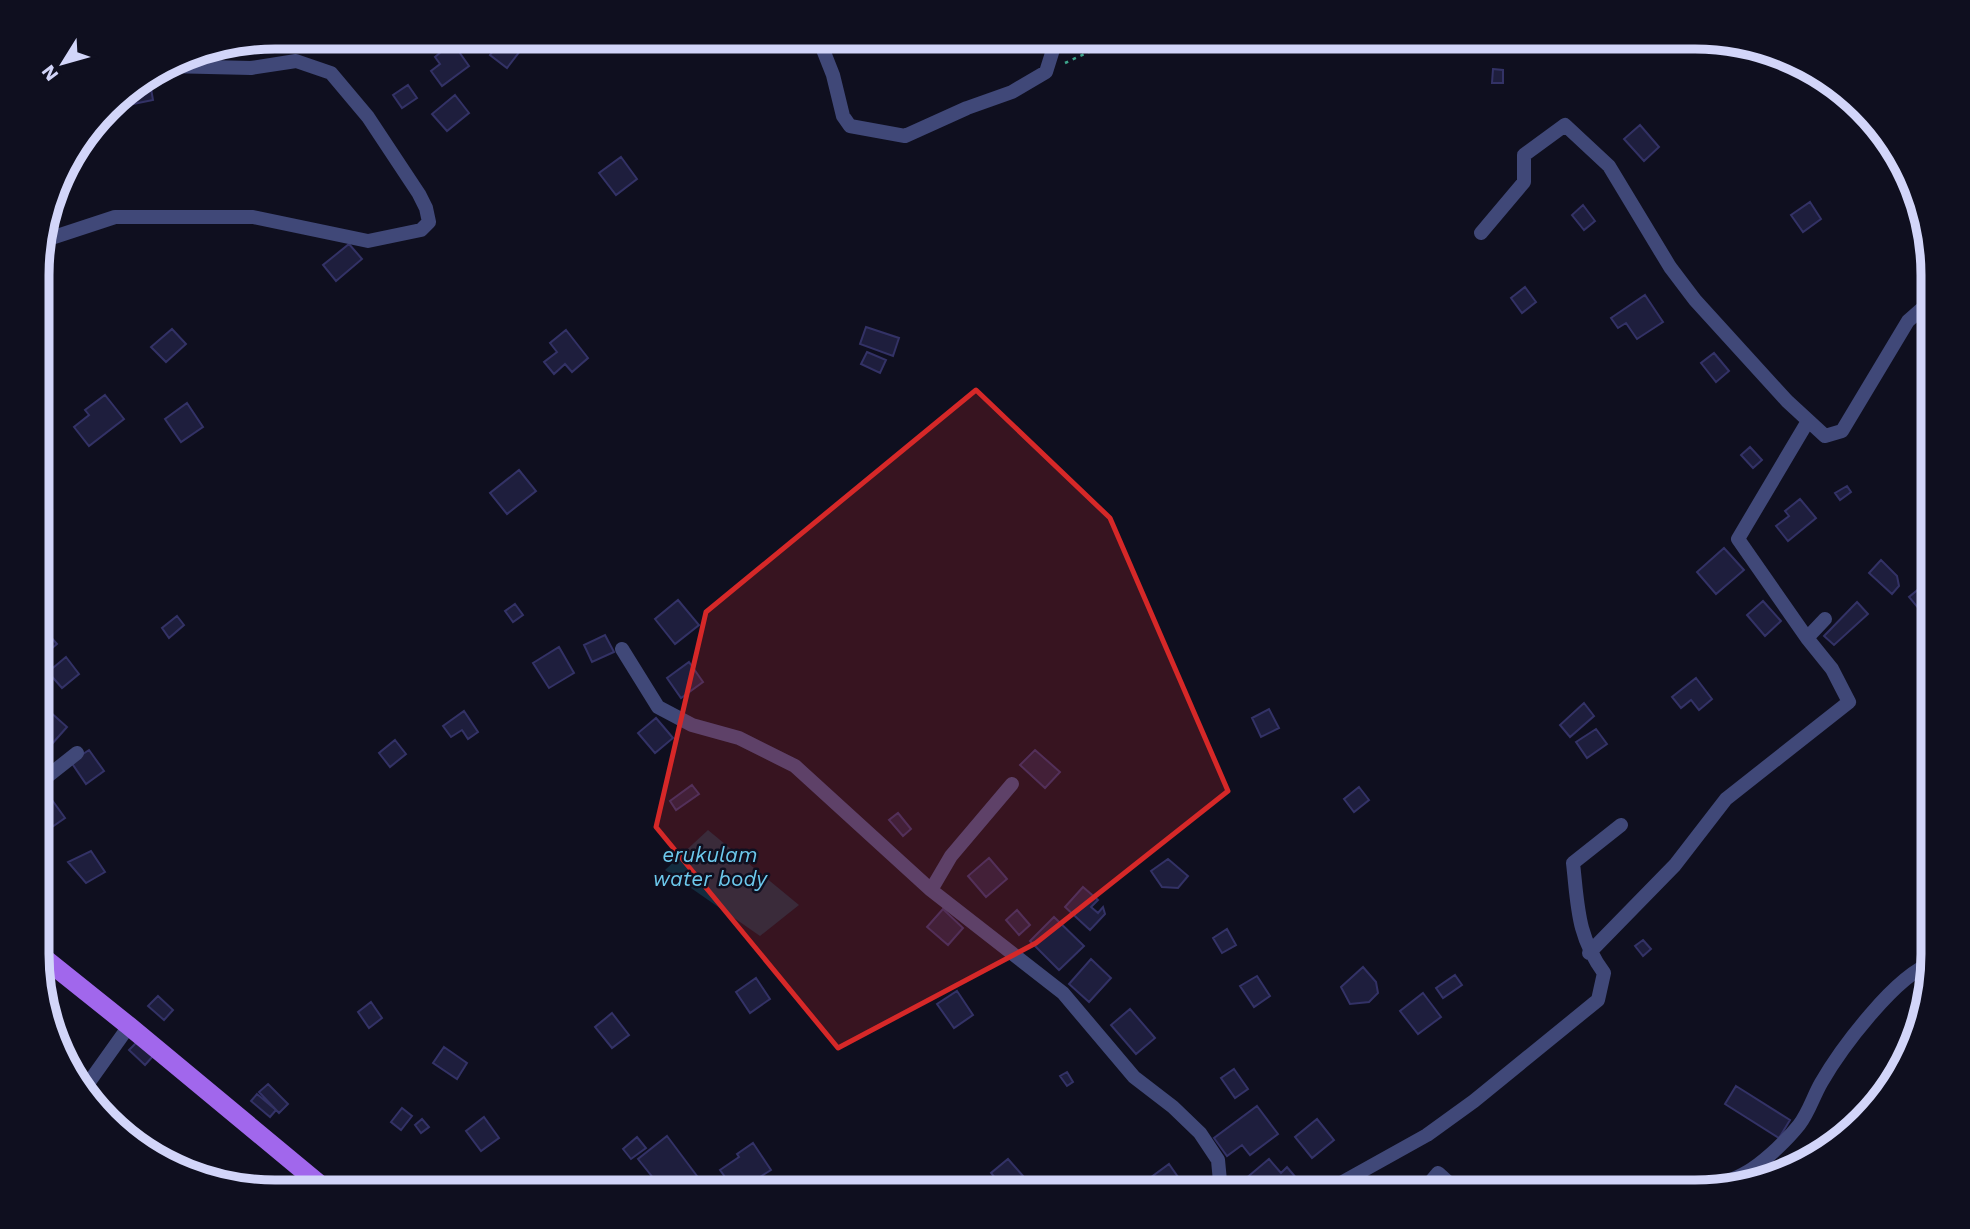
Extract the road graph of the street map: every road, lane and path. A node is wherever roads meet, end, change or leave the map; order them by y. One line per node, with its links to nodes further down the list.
1 (823, 49): 5 (street)
2 (1053, 49): 5 (street)
3 (1095, 49): 5 (path)
4 (188, 67): 7 (street)
5 (1046, 72)
6 (1481, 233): 9 (street)
7 (53, 237)
8 (1921, 310): 9 (street)
9 (1808, 421): 11 (street)
10 (1825, 619): 11 (street)
11 (1807, 638): 18 (street)
12 (622, 649): 17 (street)
13 (77, 753): 14 (street)
14 (49, 775)
15 (1012, 784): 17 (street)
16 (1621, 825): 18 (street)
17 (931, 890): 25 (street)
18 (1589, 953): 26 (street)
19 (50, 962): 21 (main road)
20 (1921, 968): 23 (street)
21 (129, 1026): 22 (street); 24 (main road)
22 (89, 1082)
23 (1739, 1176)
24 (315, 1180)
25 (1220, 1180)
26 (1346, 1180)
27 (1432, 1180): 28 (street)
28 (1446, 1180)

